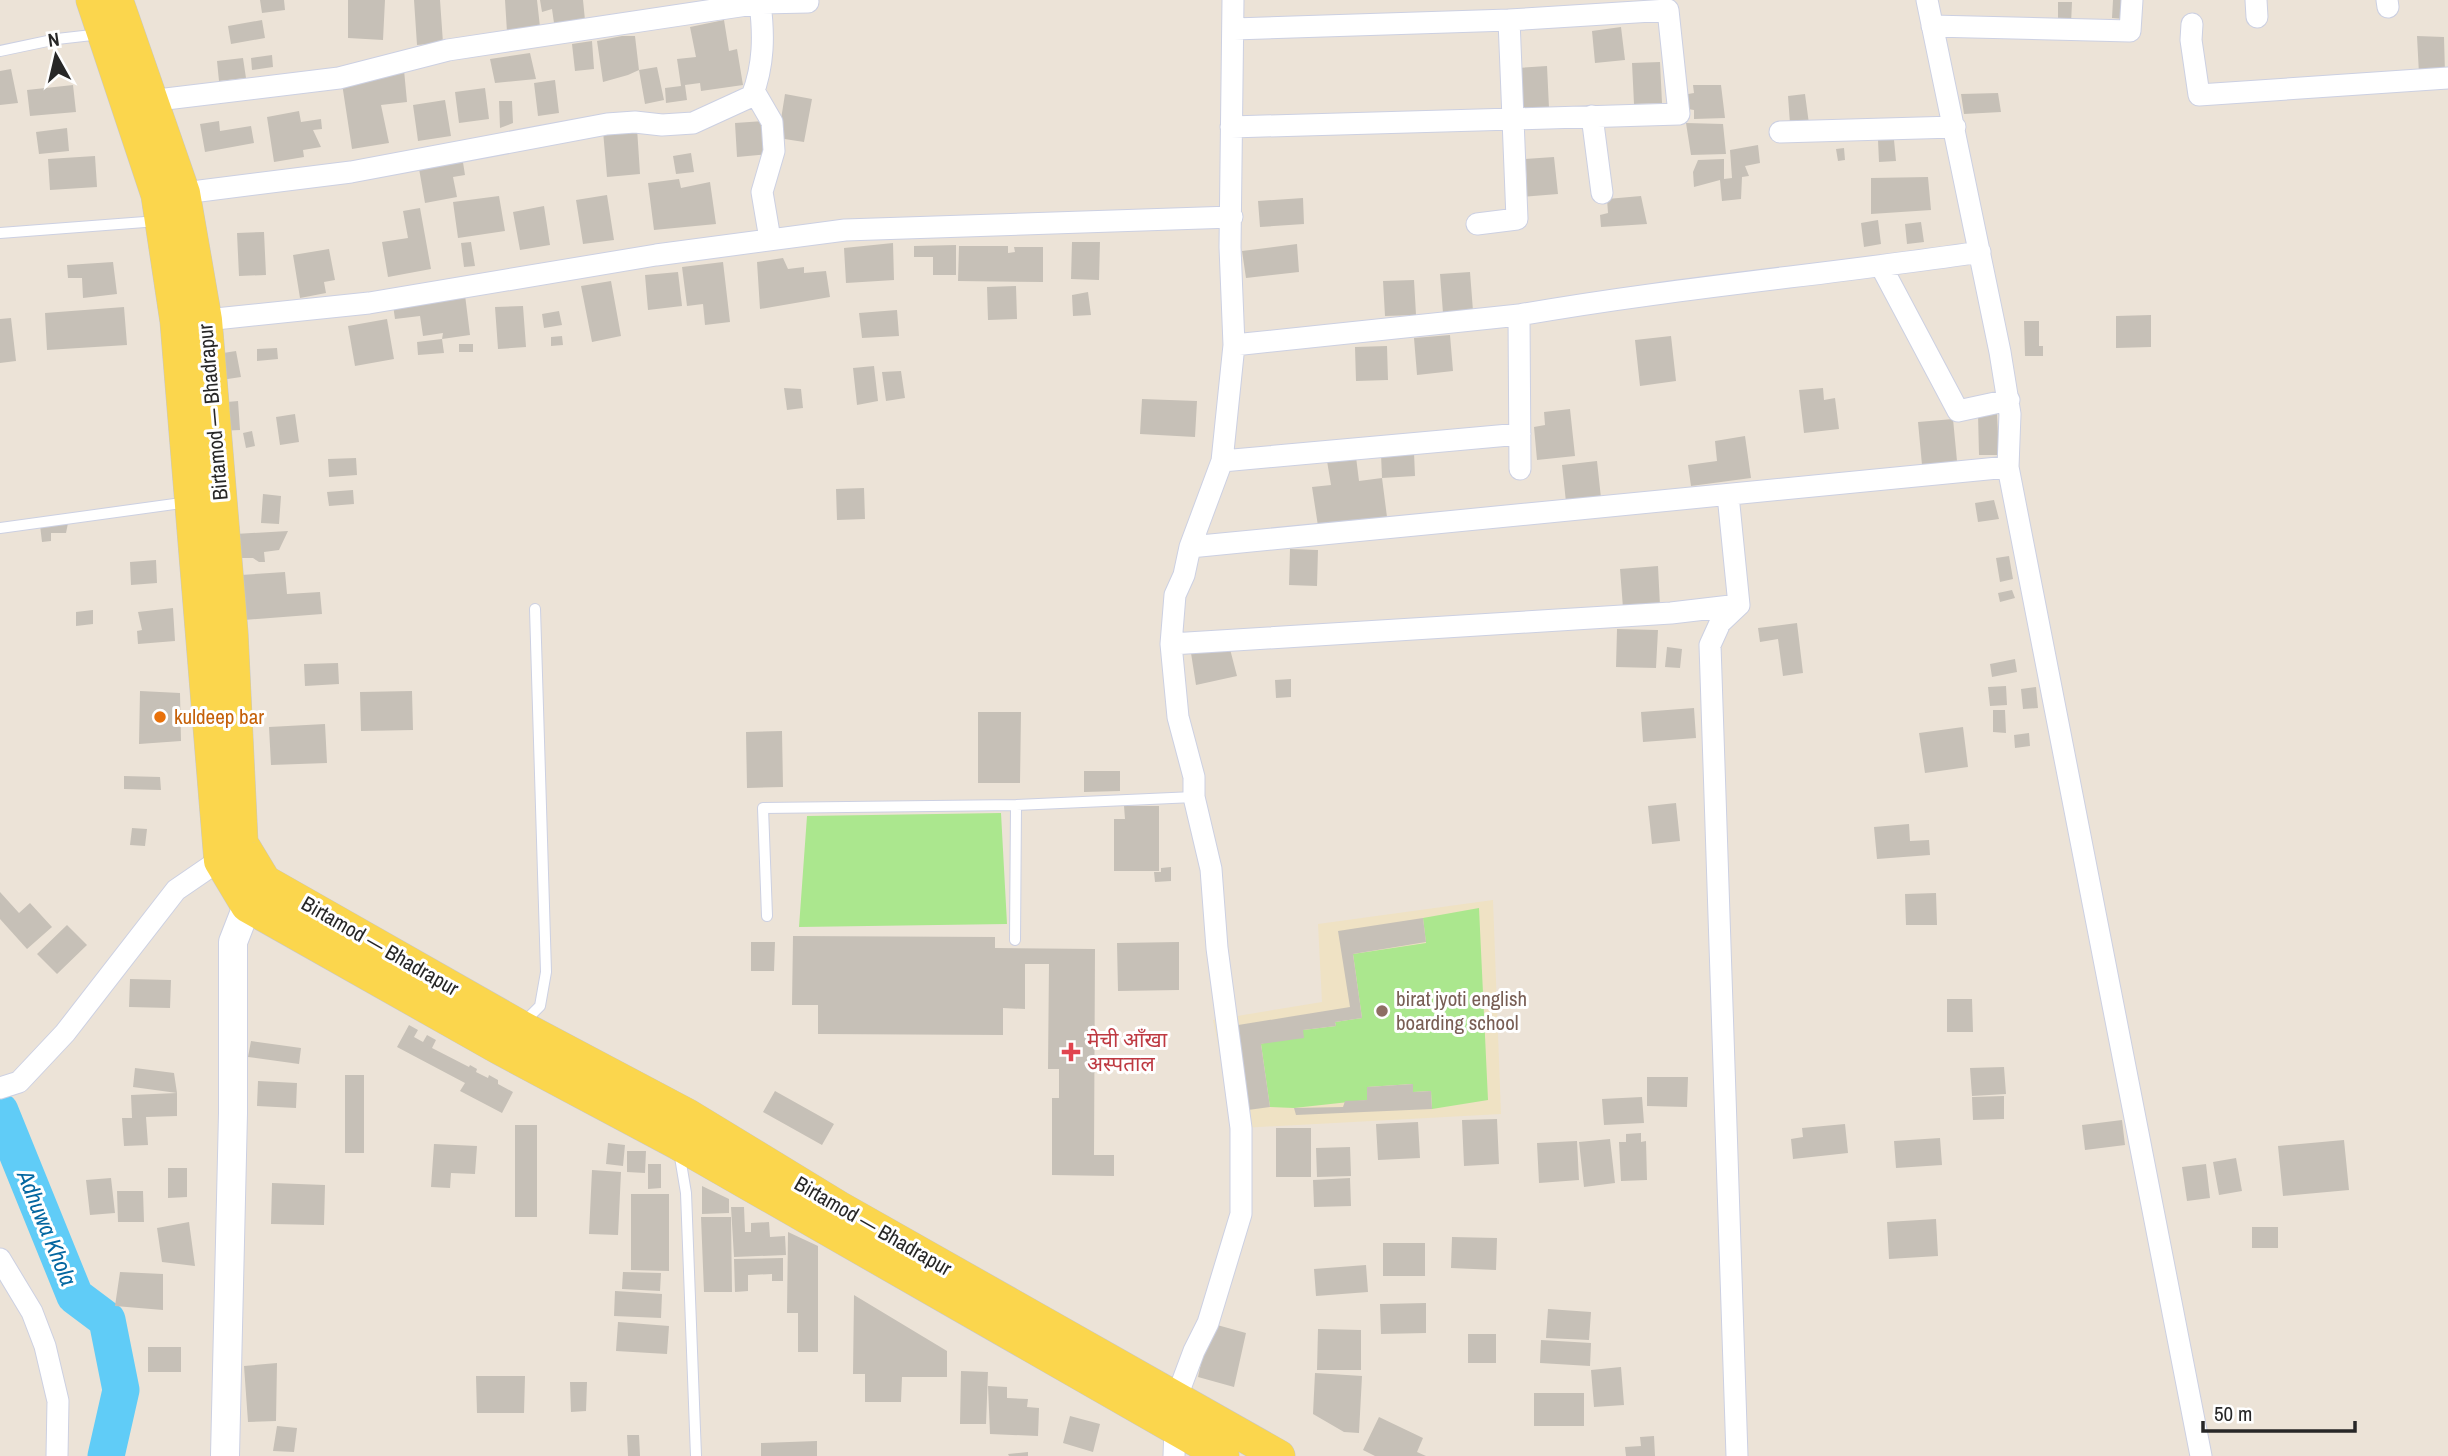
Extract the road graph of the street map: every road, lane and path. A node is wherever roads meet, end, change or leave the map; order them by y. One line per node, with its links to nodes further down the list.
1 (92, 0): 12 (main road, Birtamod — Bhadrapur)
2 (117, 0): 16 (main road, Birtamod — Bhadrapur)
3 (1233, 0): 11 (street)
4 (1927, 0): 10 (street)
5 (2132, 0): 10 (street)
6 (808, 2): 7 (street)
7 (760, 3): 15 (street); 16 (street)
8 (1509, 20): 11 (street); 17 (street); 18 (street)
9 (2192, 24): 14 (street)
10 (1932, 26): 20 (street)
11 (1234, 29): 19 (street)
12 (103, 34): 13 (lane); 16 (main road, Birtamod — Bhadrapur)
13 (0, 51)
14 (2448, 78)
15 (754, 91): 22 (street); 28 (street)
16 (138, 103): 22 (main road, Birtamod — Bhadrapur); 25 (main road, Birtamod — Bhadrapur)
17 (1592, 116): 18 (street); 23 (street)
18 (1513, 119): 19 (street); 26 (street)
19 (1231, 127): 24 (street)
20 (1955, 127): 21 (street); 29 (street)
21 (1780, 132)
22 (184, 193): 31 (main road, Birtamod — Bhadrapur)
23 (1602, 194)
24 (1232, 217): 28 (street); 33 (street)
25 (160, 221): 27 (lane); 31 (main road, Birtamod — Bhadrapur)
26 (1477, 224)
27 (0, 233)
28 (770, 239): 31 (street)
29 (1980, 251): 30 (street); 34 (street)
30 (1881, 266): 32 (street); 34 (street)
31 (193, 303): 40 (main road, Birtamod — Bhadrapur); 48 (main road, Birtamod — Bhadrapur)
32 (1519, 315): 33 (street); 35 (street)
33 (1234, 345): 36 (street)
34 (2009, 400): 37 (street)
35 (1520, 434): 36 (street); 38 (street)
36 (1222, 461): 42 (street)
37 (2008, 467): 39 (street); 64 (street)
38 (1520, 469)
39 (1728, 495): 42 (street); 43 (street)
40 (192, 501): 41 (lane); 48 (main road, Birtamod — Bhadrapur)
41 (0, 528)
42 (1190, 547): 45 (street)
43 (1739, 605): 45 (street); 63 (street)
44 (535, 608): 52 (lane)
45 (1171, 644): 46 (street)
46 (1195, 797): 47 (lane); 57 (street)
47 (1016, 804): 50 (lane); 51 (lane)
48 (231, 852): 49 (main road, Birtamod — Bhadrapur); 53 (street)
49 (256, 893): 52 (main road, Birtamod — Bhadrapur); 54 (main road, Birtamod — Bhadrapur); 59 (street)
50 (767, 916)
51 (1014, 940)
52 (520, 1026): 55 (main road, Birtamod — Bhadrapur)
53 (10, 1085)
54 (678, 1144): 55 (main road, Birtamod — Bhadrapur); 60 (lane)
55 (830, 1217): 57 (main road, Birtamod — Bhadrapur)
56 (0, 1259): 58 (street)
57 (1176, 1428): 61 (main road, Birtamod — Bhadrapur); 62 (main road, Birtamod — Bhadrapur)
58 (57, 1456)
59 (225, 1456)
60 (696, 1456)
61 (1223, 1456)
62 (1279, 1456)
63 (1737, 1456)
64 (2201, 1456)

